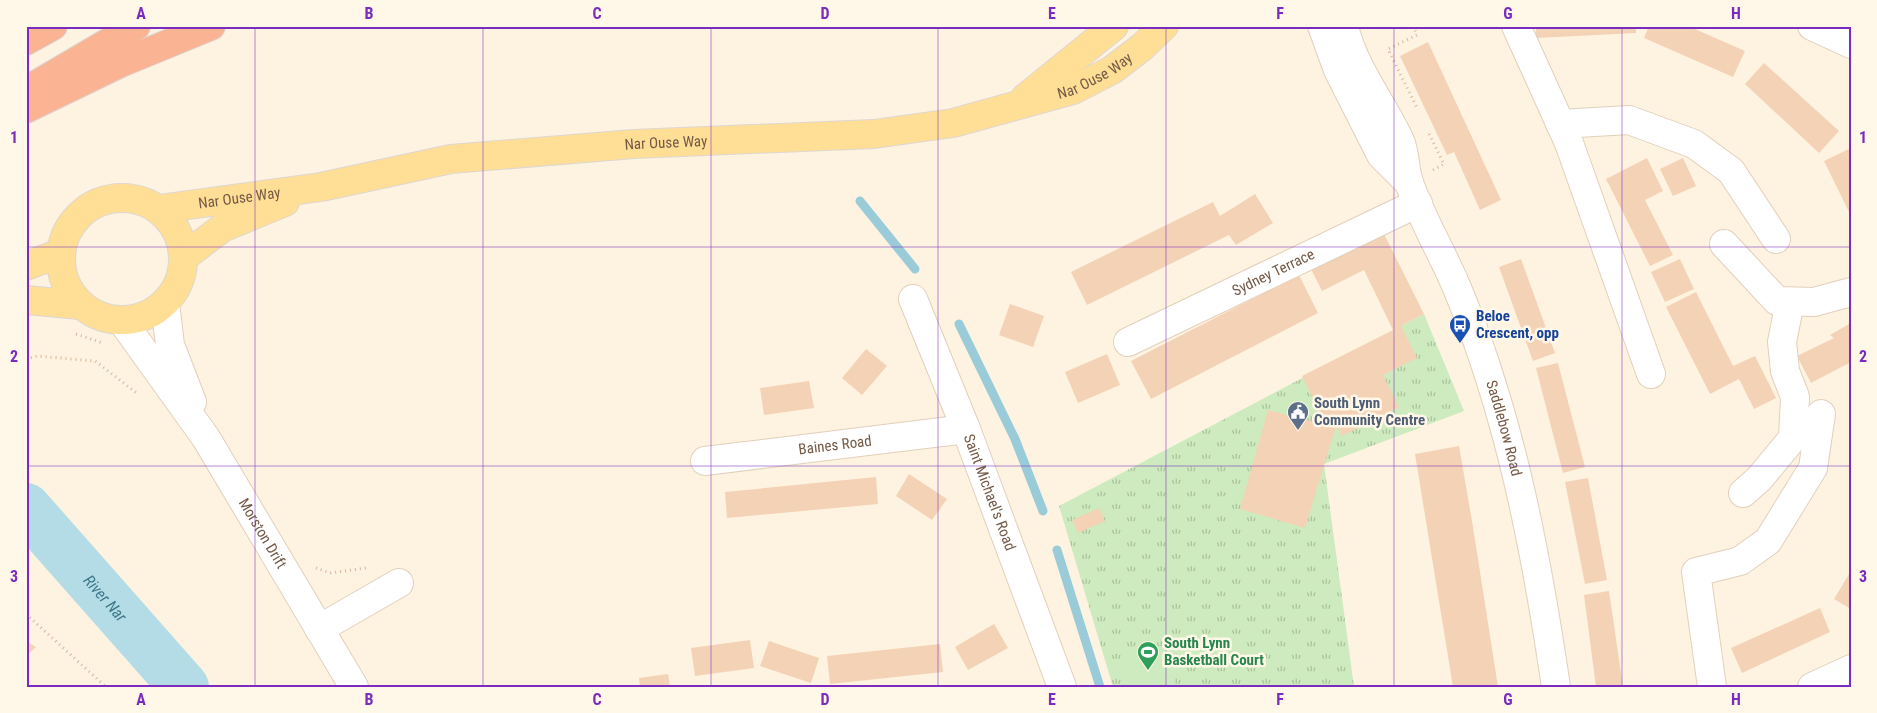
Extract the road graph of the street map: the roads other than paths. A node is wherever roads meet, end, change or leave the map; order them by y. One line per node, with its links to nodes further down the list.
1 (53, 26): 10 (highway)
2 (136, 26): 12 (highway)
3 (211, 26): 14 (highway)
4 (1114, 26): 13 (main road, Nar Ouse Way)
5 (1322, 26): 17 (street, Saddlebow Road)
6 (1344, 26): 17 (street, Saddlebow Road)
7 (1516, 26): 15 (street)
8 (1812, 26): 11 (street)
9 (1164, 27): 13 (main road, Nar Ouse Way)
10 (26, 42)
11 (1851, 44)
12 (26, 91)
13 (1014, 107): 16 (main road, Nar Ouse Way)
14 (26, 108)
15 (1560, 124): 19 (street); 32 (street)
16 (320, 187): 18 (main road, Nar Ouse Way); 22 (main road, Nar Ouse Way)
17 (1414, 192): 31 (street, Sydney Terrace); 43 (street, Saddlebow Road)
18 (160, 209): 21 (main road); 22 (main road)
19 (1776, 239)
20 (1724, 244): 27 (street)
21 (60, 253): 23 (main road); 29 (main road)
22 (184, 257): 28 (main road)
23 (26, 266)
24 (1851, 292): 27 (street)
25 (913, 299): 34 (street, Saint Michael's Road)
26 (26, 300): 29 (main road)
27 (1790, 302): 37 (street)
28 (165, 303): 30 (main road); 35 (street, Morston Drift)
29 (80, 305): 30 (main road)
30 (122, 320): 35 (street, Morston Drift)
31 (1128, 342)
32 (1651, 374)
33 (1821, 414): 44 (street)
34 (966, 429): 36 (street, Baines Road); 42 (street, Saint Michael's Road)
35 (206, 438): 39 (street, Morston Drift)
36 (705, 461)
37 (1743, 493)
38 (399, 582): 39 (street)
39 (319, 629): 41 (street, Morston Drift)
40 (1851, 669): 45 (street)
41 (354, 687)
42 (1062, 687)
43 (1556, 687)
44 (1712, 687)
45 (1812, 687)

